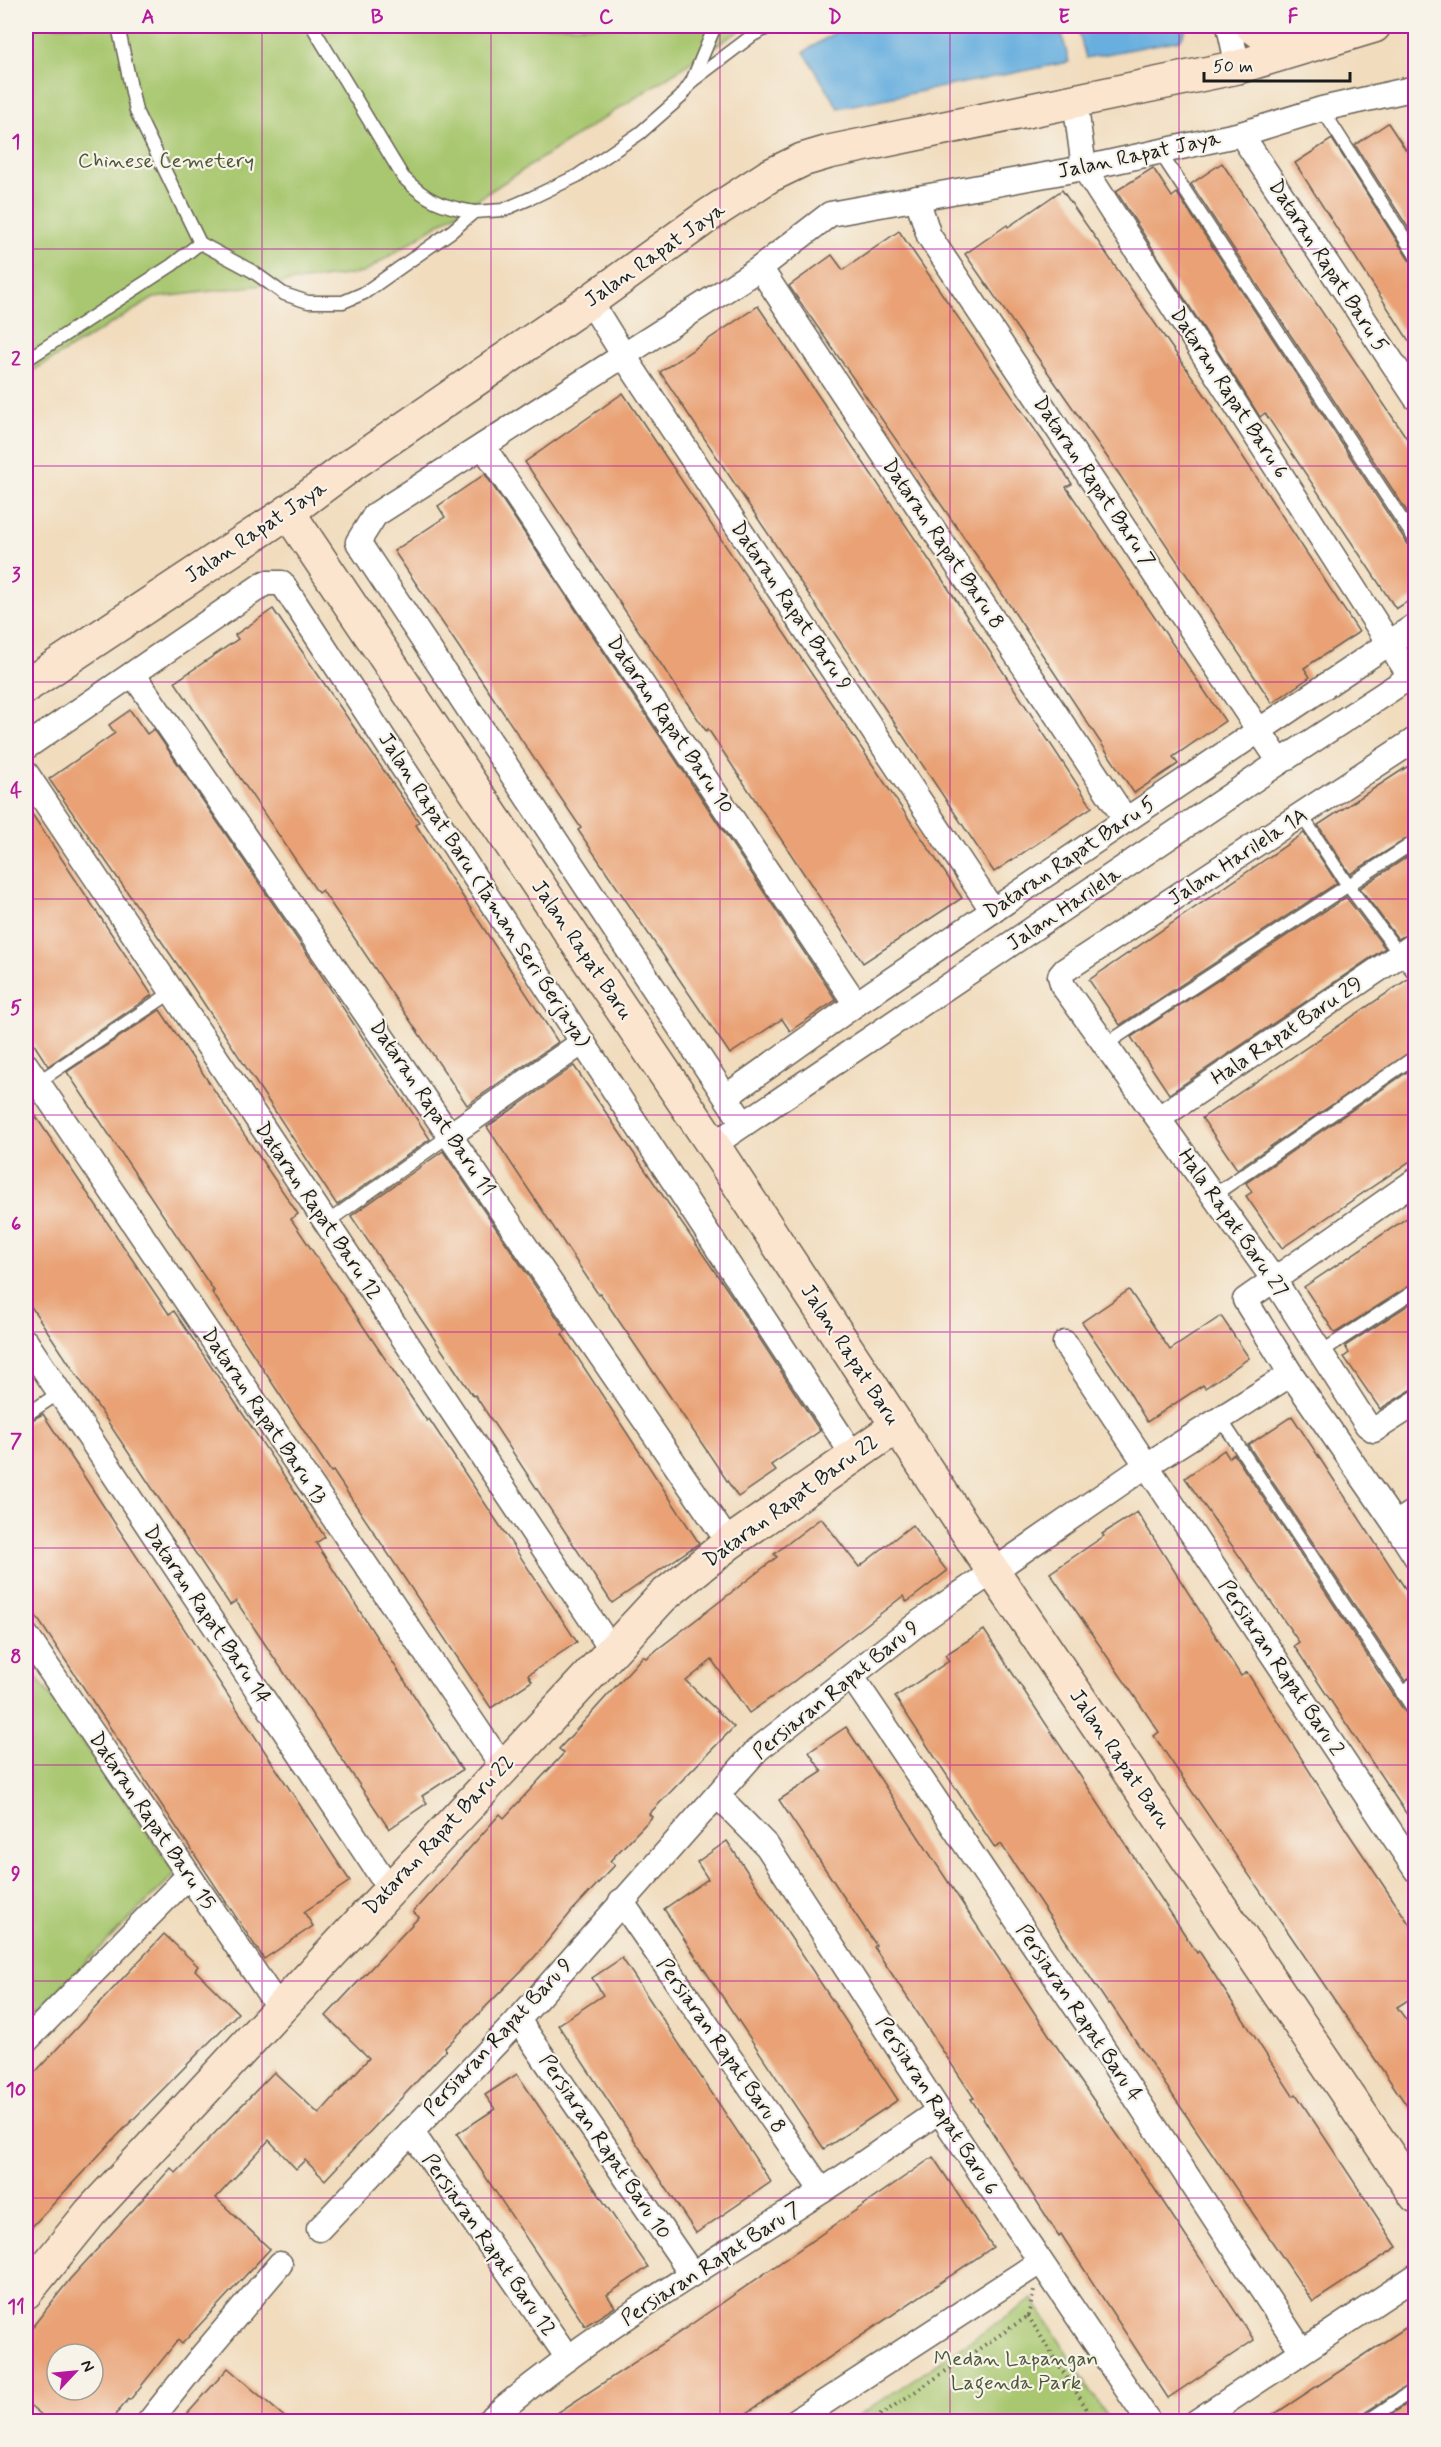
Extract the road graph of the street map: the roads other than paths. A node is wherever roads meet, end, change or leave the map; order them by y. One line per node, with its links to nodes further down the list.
1 (118, 26): 19 (lane)
2 (312, 26): 18 (lane)
3 (715, 26): 10 (lane)
4 (771, 26): 10 (lane)
5 (1229, 26): 9 (street)
6 (1252, 26): 8 (street)
7 (1374, 26): 8 (street, Jalan Rapat Jaya)
8 (1293, 49): 9 (street, Jalan Rapat Jaya)
9 (1238, 67): 12 (street, Jalan Rapat Jaya)
10 (692, 81): 18 (lane)
11 (1416, 88): 13 (street, Jalan Rapat Jaya)
12 (1074, 100): 16 (street, Dataran Rapat Baru 6); 22 (street, Jalan Rapat Jaya)
13 (1322, 109): 14 (street, Jalan Rapat Jaya); 20 (lane)
14 (1241, 134): 15 (street, Jalan Rapat Jaya); 25 (street, Dataran Rapat Baru 5)
15 (1159, 151): 16 (street, Jalan Rapat Jaya); 29 (lane)
16 (1084, 168): 17 (street, Jalan Rapat Jaya); 31 (street, Dataran Rapat Baru 6)
17 (917, 198): 21 (street, Jalan Rapat Jaya); 35 (street, Dataran Rapat Baru 7)
18 (474, 212): 19 (lane)
19 (200, 243): 24 (lane)
20 (1416, 256)
21 (760, 268): 23 (street, Jalan Rapat Jaya); 41 (street, Dataran Rapat Baru 8)
22 (590, 301): 23 (street, Dataran Rapat Baru 9); 27 (street, Jalan Rapat Jaya)
23 (624, 356): 26 (street, Jalan Rapat Jaya); 44 (street, Dataran Rapat Baru 9)
24 (26, 360)
25 (1416, 398)
26 (483, 446): 28 (street, Jalan Rapat Jaya); 49 (street, Dataran Rapat Baru 10)
27 (288, 512): 34 (street, Jalan Rapat Jaya); 58 (street, Jalan Rapat Baru)
28 (375, 515): 54 (street, Jalan Rapat Baru)
29 (1416, 541)
30 (1416, 625): 31 (street, Dataran Rapat Baru 5)
31 (1388, 642): 33 (street, Dataran Rapat Baru 6); 35 (street, Dataran Rapat Baru 5)
32 (133, 674): 37 (street, Jalan Rapat Baru (Taman Seri Berjaya)); 50 (street, Jalan Rapat Baru (Taman Seri Berjaya)); 57 (street, Dataran Rapat Baru 11)
33 (1413, 675): 38 (street, Jalan Harilela)
34 (26, 686)
35 (1260, 730): 38 (street, Dataran Rapat Baru 7); 41 (street, Dataran Rapat Baru 5)
36 (1416, 739): 40 (street, Jalan Harilela 1A)
37 (26, 747)
38 (1280, 762): 56 (street, Jalan Harilela)
39 (26, 773): 48 (street, Dataran Rapat Baru 12)
40 (1302, 816): 43 (lane); 46 (street, Jalan Harilela 1A)
41 (1126, 820): 44 (street, Dataran Rapat Baru 5)
42 (1416, 841): 43 (lane)
43 (1347, 884): 45 (lane); 51 (lane)
44 (993, 911): 49 (street, Dataran Rapat Baru 5)
45 (1408, 950): 47 (lane); 55 (street, Hala Rapat Baru 29)
46 (1060, 976): 51 (street, Hala Rapat Baru 27)
47 (1416, 976)
48 (172, 993): 53 (lane); 61 (street, Dataran Rapat Baru 12)
49 (856, 1004): 54 (street, Dataran Rapat Baru 5)
50 (583, 1042): 57 (street); 73 (street, Jalan Rapat Baru (Taman Seri Berjaya))
51 (1106, 1044): 55 (street, Hala Rapat Baru 27)
52 (1416, 1056): 60 (lane)
53 (29, 1079): 86 (street, Dataran Rapat Baru 13)
54 (727, 1096): 56 (street, Jalan Rapat Baru)
55 (1159, 1118): 60 (street, Hala Rapat Baru 27)
56 (743, 1123): 58 (street, Jalan Harilela)
57 (450, 1135): 61 (lane); 77 (street, Dataran Rapat Baru 11)
58 (713, 1145): 72 (street, Jalan Rapat Baru)
59 (1416, 1180): 62 (street)
60 (1214, 1195): 62 (street, Hala Rapat Baru 27)
61 (326, 1223): 81 (street, Dataran Rapat Baru 12)
62 (1274, 1280): 66 (street, Hala Rapat Baru 27); 67 (street)
63 (1416, 1290): 66 (lane)
64 (26, 1342): 68 (street, Dataran Rapat Baru 14)
65 (1065, 1343): 74 (street, Persiaran Rapat Baru 2)
66 (1321, 1352): 69 (street, Hala Rapat Baru 27)
67 (1291, 1374): 71 (street, Persiaran Rapat Baru 9); 76 (street)
68 (59, 1393): 70 (lane); 90 (street, Dataran Rapat Baru 14)
69 (1416, 1403)
70 (26, 1415)
71 (1220, 1418): 74 (street, Persiaran Rapat Baru 9); 84 (lane)
72 (897, 1426): 73 (street, Dataran Rapat Baru 22); 79 (street, Jalan Rapat Baru)
73 (853, 1455): 77 (street, Dataran Rapat Baru 22)
74 (1147, 1465): 79 (street, Persiaran Rapat Baru 9); 88 (street, Persiaran Rapat Baru 2)
75 (1416, 1511): 76 (street)
76 (1395, 1524): 78 (street)
77 (729, 1543): 81 (street, Dataran Rapat Baru 22)
78 (1416, 1557)
79 (993, 1571): 82 (street, Persiaran Rapat Baru 9); 98 (street, Jalan Rapat Baru)
80 (26, 1635): 89 (street, Dataran Rapat Baru 15)
81 (612, 1649): 86 (street, Dataran Rapat Baru 22)
82 (852, 1677): 87 (street, Persiaran Rapat Baru 9); 105 (street, Persiaran Rapat Baru 4)
83 (1416, 1683): 84 (lane)
84 (1402, 1693): 85 (lane)
85 (1416, 1713)
86 (503, 1767): 90 (street, Dataran Rapat Baru 22)
87 (718, 1796): 91 (street, Persiaran Rapat Baru 9); 95 (street, Persiaran Rapat Baru 6)
88 (1416, 1870)
89 (188, 1876): 92 (street, Dataran Rapat Baru 15); 94 (street)
90 (389, 1888): 92 (street, Dataran Rapat Baru 22)
91 (621, 1901): 93 (street, Persiaran Rapat Baru 9); 97 (street, Persiaran Rapat Baru 8)
92 (279, 2007): 104 (street, Dataran Rapat Baru 22)
93 (518, 2020): 96 (street, Persiaran Rapat Baru 9); 102 (street, Persiaran Rapat Baru 10)
94 (26, 2041)
95 (939, 2111): 97 (street, Persiaran Rapat Baru 7); 100 (street, Persiaran Rapat Baru 6)
96 (411, 2131): 99 (street, Persiaran Rapat Baru 9); 106 (street, Persiaran Rapat Baru 12)
97 (822, 2192): 102 (street, Persiaran Rapat Baru 7)
98 (1416, 2196)
99 (319, 2229)
100 (1040, 2262): 110 (street); 111 (street, Persiaran Rapat Baru 6)
101 (280, 2265): 108 (street)
102 (692, 2274): 106 (street, Persiaran Rapat Baru 7)
103 (1416, 2276): 105 (street)
104 (26, 2292)
105 (1302, 2351): 112 (street)
106 (568, 2358): 109 (street, Persiaran Rapat Baru 7)
107 (1416, 2388): 113 (lane)
108 (149, 2421)
109 (487, 2421)
110 (794, 2421)
111 (1149, 2421)
112 (1196, 2421)
113 (1366, 2421)

